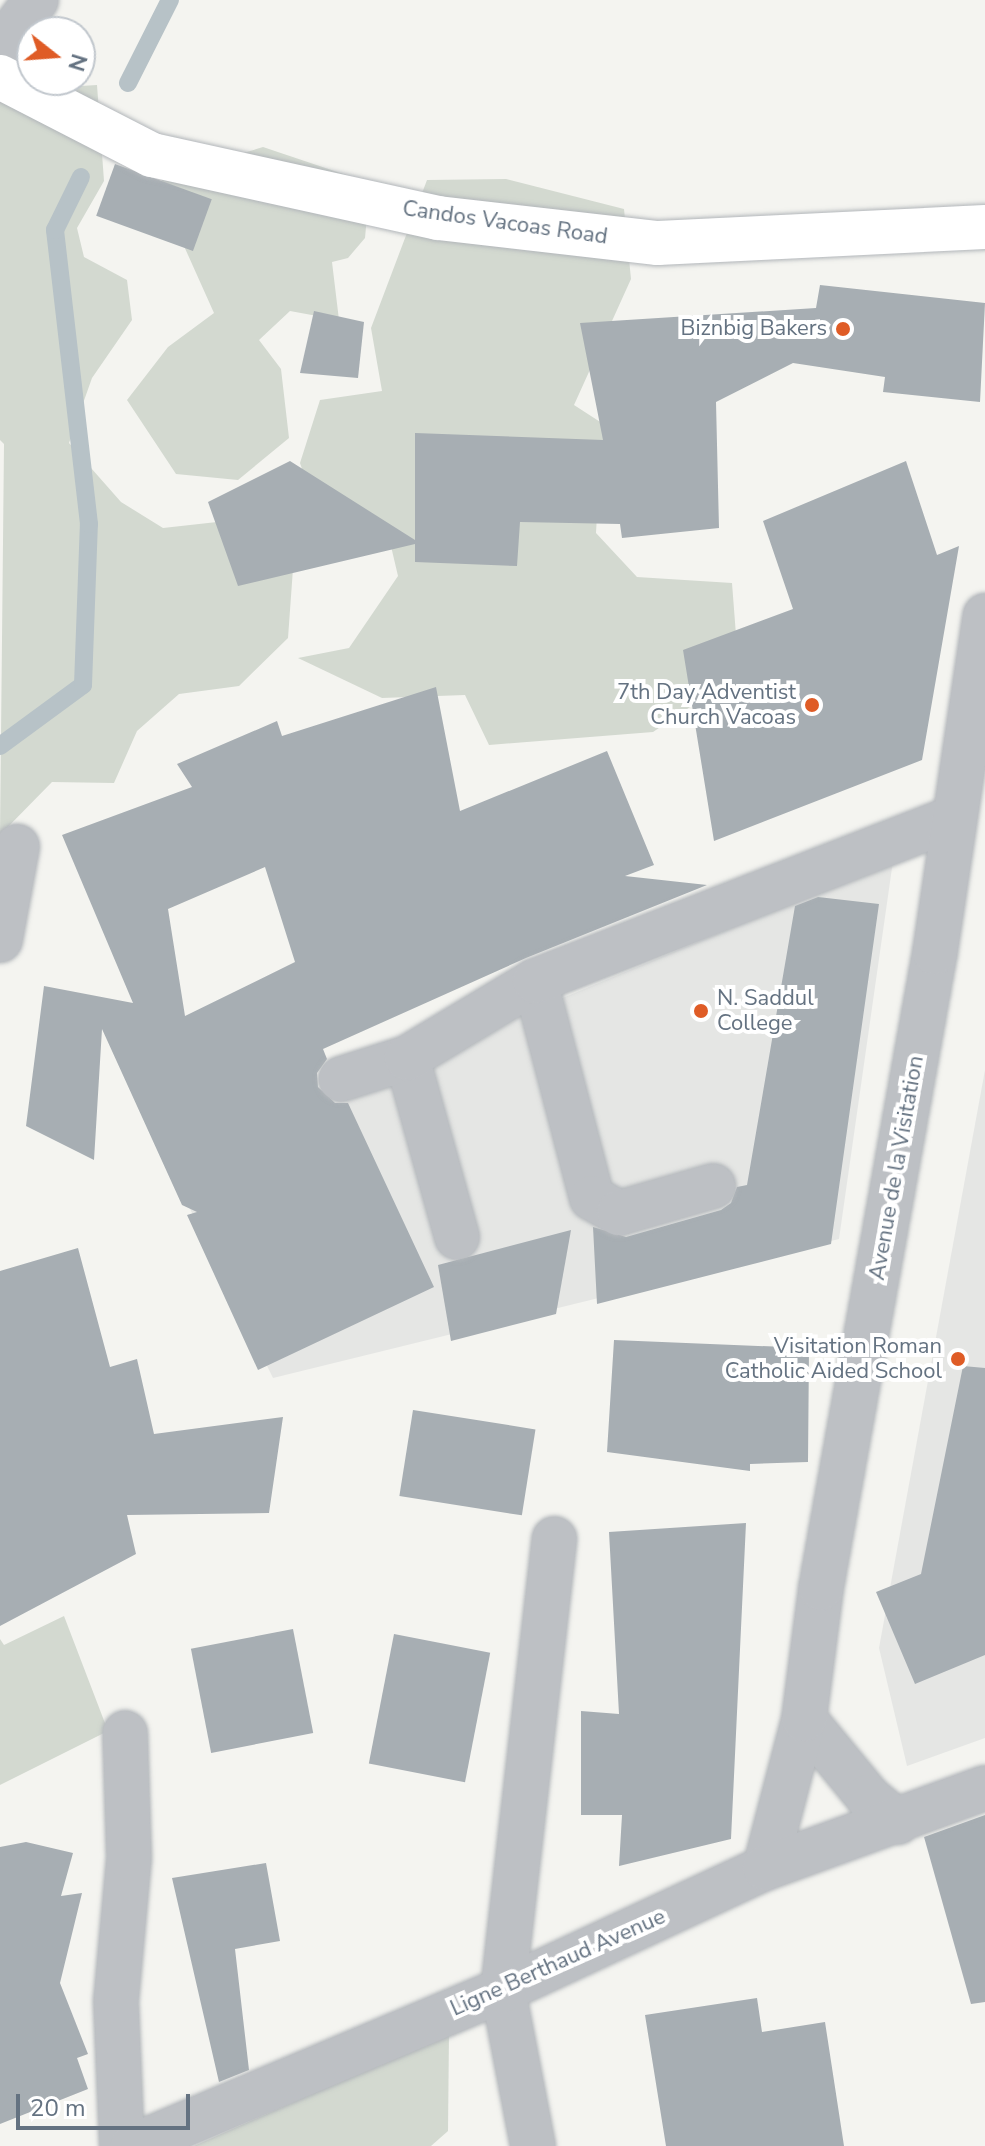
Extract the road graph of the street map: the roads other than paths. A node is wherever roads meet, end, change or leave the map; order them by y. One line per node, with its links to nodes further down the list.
1 (36, 0): 2 (street)
2 (0, 48)
3 (0, 77): 4 (main road, Candos Vacoas Road)
4 (985, 227)
5 (985, 616): 6 (street, Avenue de la Visitation)
6 (952, 818): 9 (street); 15 (street, Avenue de la Visitation)
7 (17, 847): 8 (street)
8 (0, 940)
9 (535, 981): 10 (street); 12 (street)
10 (407, 1058): 11 (street); 13 (street)
11 (341, 1079)
12 (713, 1186)
13 (457, 1237)
14 (554, 1539): 20 (street)
15 (804, 1719): 18 (street); 19 (street, Avenue de la Visitation)
16 (125, 1733): 21 (street)
17 (985, 1788): 18 (street, Ligne Berthaud Avenue)
18 (898, 1822): 19 (street, Ligne Berthaud Avenue)
19 (765, 1868): 20 (street, Ligne Berthaud Avenue)
20 (503, 1990): 22 (street, Ligne Berthaud Avenue); 23 (street)
21 (122, 2146)
22 (133, 2146)
23 (533, 2146)

